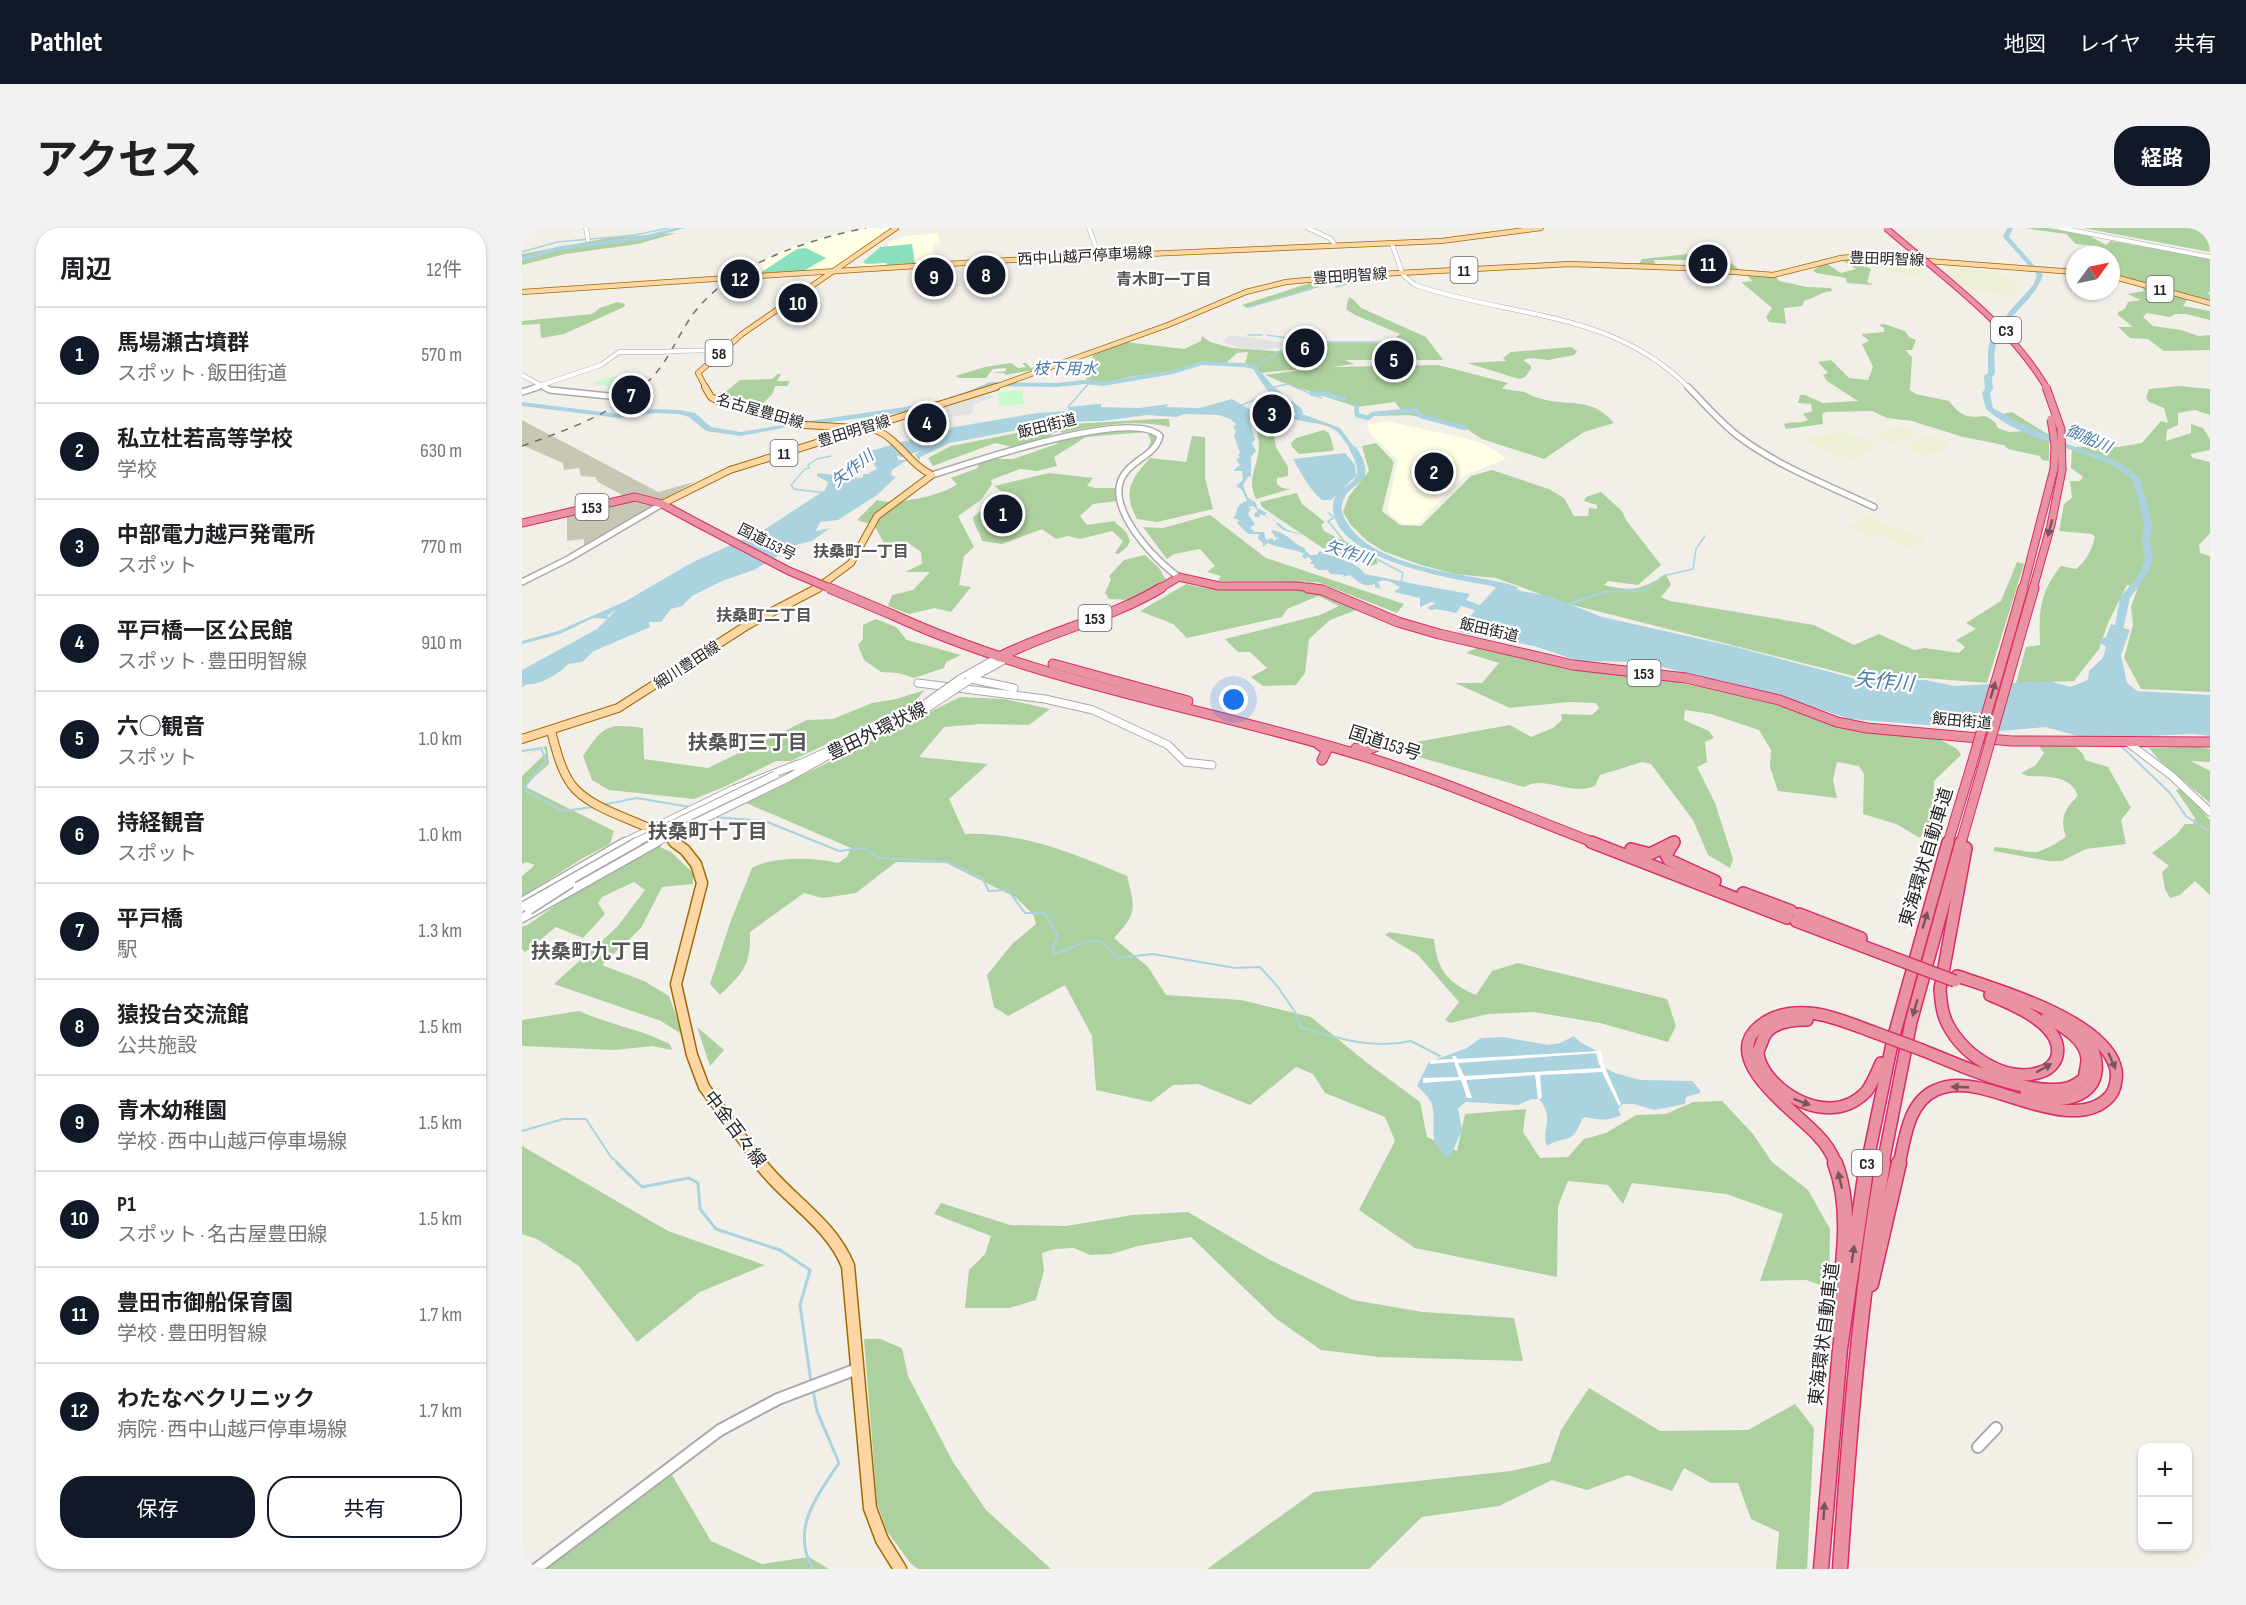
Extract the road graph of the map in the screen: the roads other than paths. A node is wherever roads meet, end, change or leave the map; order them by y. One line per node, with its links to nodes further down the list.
1 (586, 228): 10 (street)
2 (896, 228): 16 (main road, 名古屋豊田線 / 58)
3 (1089, 228): 13 (street)
4 (1308, 228): 12 (street)
5 (1541, 228): 11 (main road, 西中山越戸停車場線)
6 (1881, 228): 27 (highway, 東海環状自動車道 / C3, bridge)
7 (1886, 228): 27 (highway, 東海環状自動車道 / C3, bridge)
8 (2060, 228): 14 (street)
9 (2070, 228): 14 (street)
10 (588, 238)
11 (1392, 244): 12 (main road, 西中山越戸停車場線); 17 (street)
12 (1335, 245): 13 (main road, 西中山越戸停車場線)
13 (1099, 256): 16 (main road, 西中山越戸停車場線)
14 (2210, 256)
15 (2066, 271): 17 (main road, 豊田明智線 / 11)
16 (830, 273): 19 (main road, 西中山越戸停車場線, bridge); 21 (main road, 名古屋豊田線 / 58)
17 (1402, 273): 26 (main road, 豊田明智線 / 11); 30 (street)
18 (2120, 278): 20 (main road, 11)
19 (522, 292)
20 (2210, 303)
21 (723, 350): 23 (street, bridge); 26 (main road, 名古屋豊田線 / 58)
22 (522, 375): 23 (street)
23 (540, 385): 24 (street); 25 (street)
24 (522, 392)
25 (609, 396)
26 (867, 427): 28 (main road); 29 (main road, 豊田明智線 / 11)
27 (2058, 470): 50 (highway, 東海環状自動車道 / C3, one-way to 27, bridge); 50 (highway, 東海環状自動車道 / C3, one-way to 50, bridge)
28 (932, 475): 32 (street, 飯田街道); 39 (main road, 細川豊田線)
29 (662, 504): 31 (highway, 153); 33 (street); 34 (highway, 国道153号 / 153, bridge)
30 (1874, 507)
31 (522, 523)
32 (1181, 578): 34 (highway, 153); 42 (highway, 飯田街道 / 153)
33 (522, 582)
34 (1007, 656): 35 (street, 豊田外環状線); 35 (street, 豊田外環状線); 40 (highway, 国道153号 / 153); 44 (highway, 国道153号 / 153)
35 (966, 680): 37 (street); 38 (street, 豊田外環状線, bridge)
36 (918, 682): 37 (street)
37 (1012, 694): 49 (street)
38 (925, 707): 46 (street, 豊田外環状線); 48 (street, 豊田外環状線)
39 (551, 731): 41 (main road, 細川豊田線); 54 (main road, 中金百々線)
40 (1288, 735): 47 (highway, 国道153号 / 153); 47 (highway)
41 (522, 739)
42 (2125, 742): 43 (highway, 飯田街道 / 153); 53 (street)
43 (2210, 742)
44 (1336, 744): 45 (highway, 153); 55 (highway, 国道153号 / 153)
45 (1377, 746)
46 (836, 751): 51 (street, 豊田外環状線); 56 (street)
47 (1366, 757): 60 (highway, 国道153号 / 153)
48 (798, 764): 51 (street, 豊田外環状線); 54 (street)
49 (1212, 765)
50 (1976, 768): 52 (highway, 東海環状自動車道 / C3); 61 (highway, 東海環状自動車道 / C3, one-way to 50)
51 (776, 777): 59 (street, 豊田外環状線, bridge)
52 (1974, 795): 63 (highway, one-way to 63); 70 (highway, 東海環状自動車道 / C3, one-way to 70)
53 (2210, 813)
54 (651, 828): 56 (main road, 中金百々線); 58 (street)
55 (1568, 828): 57 (highway, 国道153号 / 153); 57 (highway, 153)
56 (667, 837): 59 (street); 67 (main road, 中金百々線)
57 (1736, 890): 60 (highway)
58 (522, 902)
59 (524, 912)
60 (1793, 916): 62 (highway, bridge)
61 (1916, 951): 65 (highway, one-way to 61); 68 (highway, 東海環状自動車道 / C3, one-way to 61)
62 (1956, 978): 63 (highway); 64 (highway)
63 (1976, 989): 66 (highway)
64 (2053, 1012): 66 (highway); 70 (highway, one-way to 70)
65 (1875, 1036): 66 (highway); 68 (highway, one-way to 65)
66 (1921, 1053)
67 (856, 1369): 72 (street); 73 (main road, 中金百々線)
68 (1831, 1427): 74 (highway, 東海環状自動車道 / C3, one-way to 68)
69 (1996, 1428): 71 (street)
70 (1849, 1433): 75 (highway, 東海環状自動車道 / C3)
71 (1978, 1447)
72 (536, 1569)
73 (900, 1569)
74 (1821, 1569)
75 (1840, 1569)

